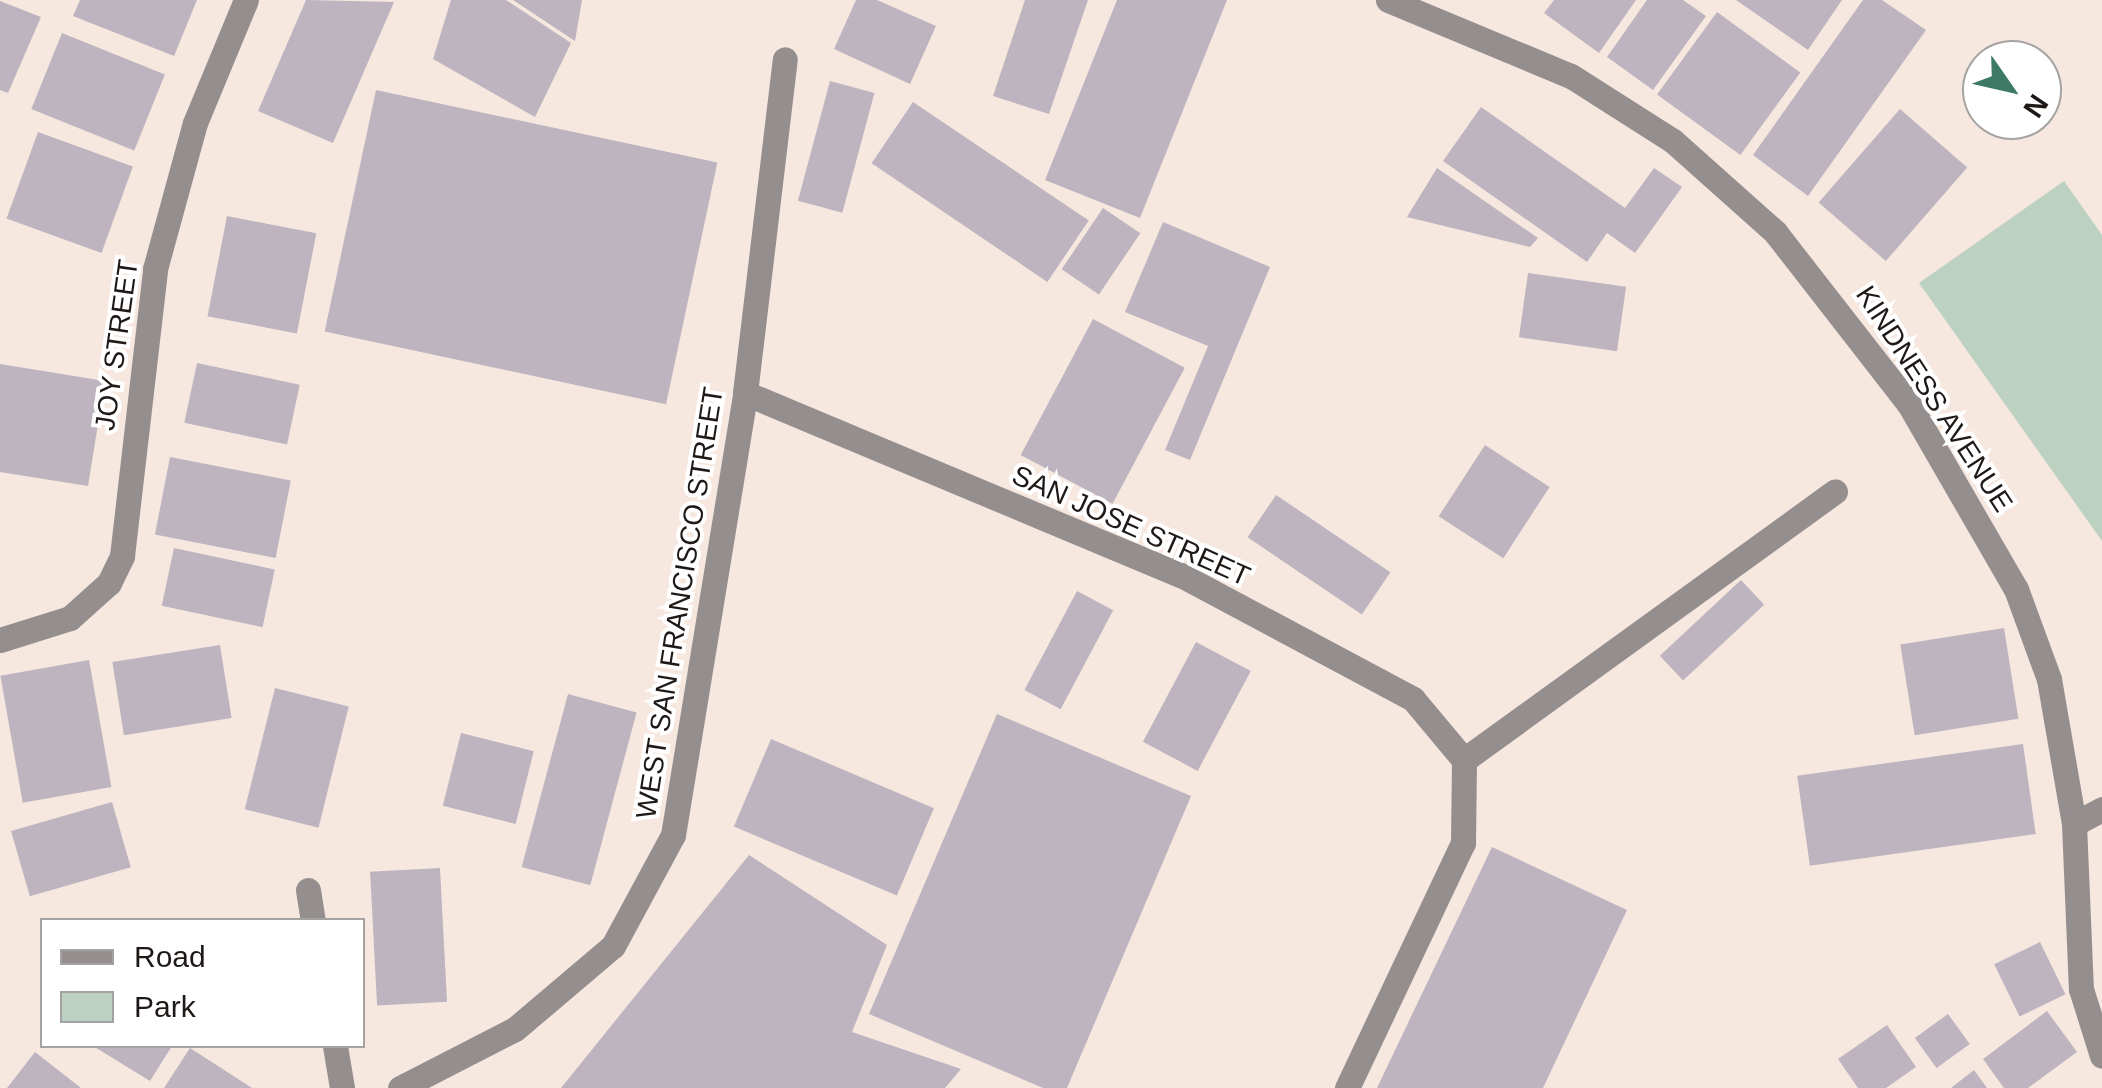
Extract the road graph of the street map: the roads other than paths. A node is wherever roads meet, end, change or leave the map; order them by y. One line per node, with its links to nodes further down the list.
1 (246, 0): 6 (street, JOY STREET)
2 (1388, 0): 9 (street, KINDNESS AVENUE)
3 (785, 59): 4 (street, WEST SAN FRANCISCO STREET)
4 (745, 393): 7 (street, SAN JOSE STREET); 15 (street, WEST SAN FRANCISCO STREET)
5 (1835, 492): 7 (street)
6 (0, 640)
7 (1464, 760): 16 (street)
8 (2102, 809): 9 (street)
9 (2074, 824): 13 (street, KINDNESS AVENUE)
10 (308, 890): 11 (street)
11 (313, 918)
12 (334, 1048): 14 (street)
13 (2102, 1056)
14 (342, 1088)
15 (400, 1088)
16 (1347, 1088)

